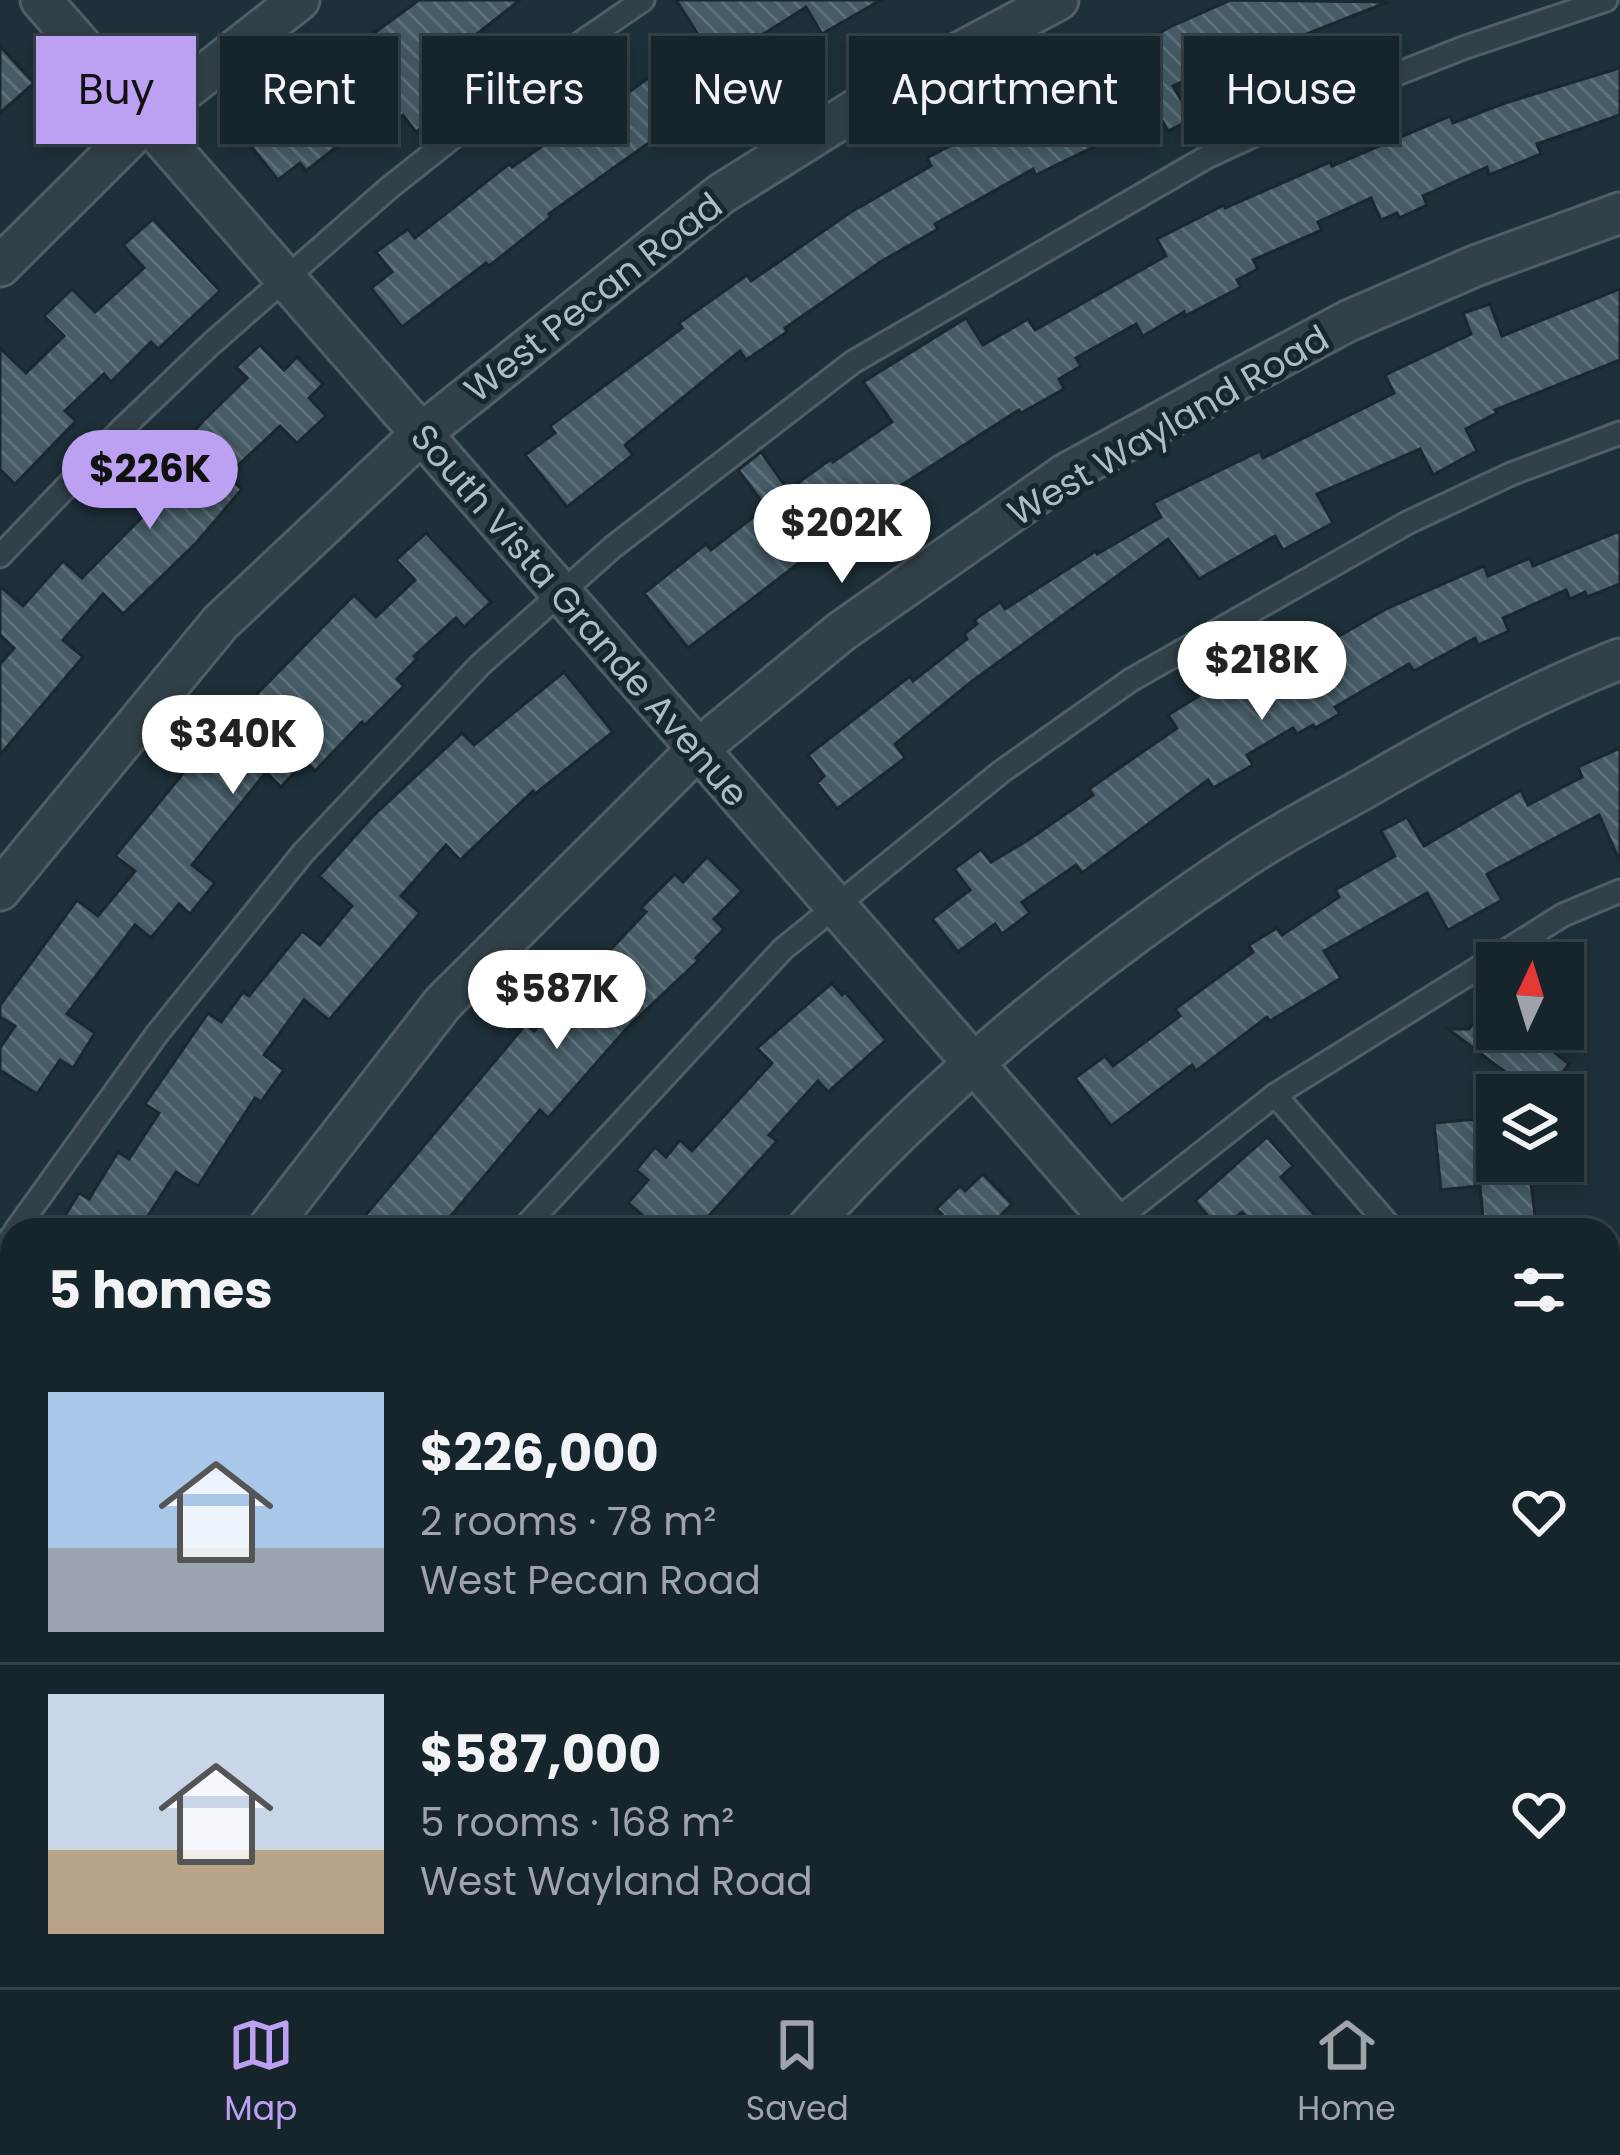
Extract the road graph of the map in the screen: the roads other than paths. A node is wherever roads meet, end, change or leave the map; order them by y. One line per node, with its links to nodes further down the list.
1 (41, 0): 6 (street, South Vista Grande Avenue)
2 (299, 0): 7 (street)
3 (643, 0): 12 (lane)
4 (1058, 0): 13 (street, West Pecan Road)
5 (1606, 0): 16 (lane)
6 (72, 36)
7 (196, 81)
8 (122, 144): 11 (street)
9 (167, 144): 12 (street, South Vista Grande Avenue)
10 (1620, 213): 18 (street, West Wayland Road)
11 (0, 266)
12 (286, 279): 13 (street, South Vista Grande Avenue); 15 (lane)
13 (422, 433): 16 (street, South Vista Grande Avenue); 19 (street, West Pecan Road)
14 (1620, 433): 21 (lane)
15 (0, 556)
16 (562, 593): 18 (street, South Vista Grande Avenue); 24 (lane)
17 (1620, 659): 22 (street)
18 (697, 750): 21 (street, South Vista Grande Avenue); 25 (street, West Wayland Road)
19 (0, 890)
20 (1620, 891): 23 (lane)
21 (838, 908): 22 (street, South Vista Grande Avenue); 26 (lane)
22 (976, 1065): 27 (street); 28 (street, South Vista Grande Avenue)
23 (1275, 1095): 29 (lane); 30 (lane)
24 (25, 1218)
25 (275, 1218)
26 (533, 1218)
27 (817, 1218)
28 (1104, 1218)
29 (1123, 1218)
30 (1383, 1218)

